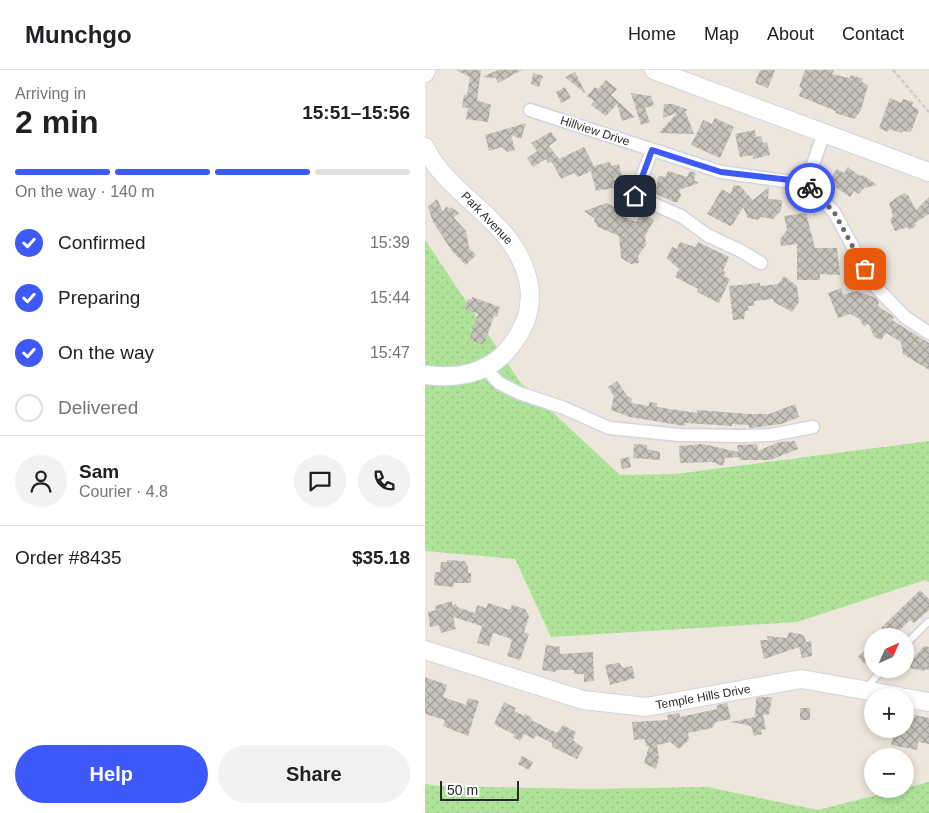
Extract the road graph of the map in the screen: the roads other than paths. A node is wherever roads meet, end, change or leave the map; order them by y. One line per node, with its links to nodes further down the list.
1 (654, 70): 3 (main road)
2 (530, 110): 5 (street, Hillview Drive)
3 (824, 133): 6 (main road); 7 (street)
4 (425, 148): 10 (main road, Park Avenue)
5 (652, 150): 7 (street, Hillview Drive); 8 (street)
6 (929, 172)
7 (806, 184): 9 (street)
8 (761, 263)
9 (929, 333)
10 (486, 369): 11 (main road, Park Avenue); 12 (street)
11 (425, 374)
12 (813, 427)
13 (928, 622): 14 (lane)
14 (914, 636)
15 (425, 650): 18 (main road, Temple Hills Drive)
16 (875, 678): 17 (lane)
17 (866, 688)
18 (864, 690)
19 (914, 700): 20 (main road)
20 (929, 702)

